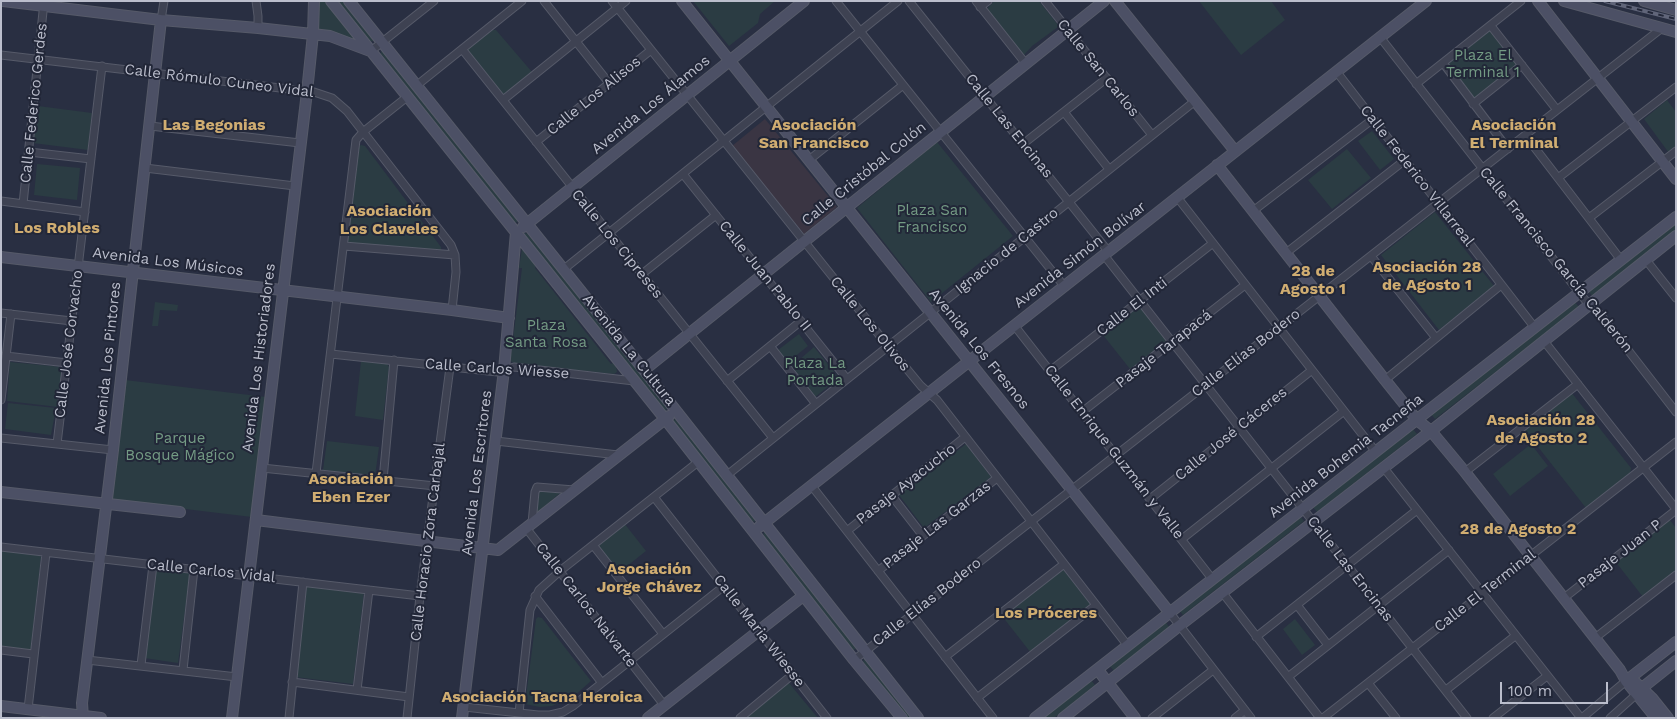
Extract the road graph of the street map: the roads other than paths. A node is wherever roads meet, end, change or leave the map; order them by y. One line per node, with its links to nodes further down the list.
1 (4, 1): 27 (street)
2 (164, 1): 33 (street, Avenida Los Pintores)
3 (256, 1): 35 (street)
4 (314, 1): 40 (street, Avenida Los Historiadores)
5 (331, 1): 46 (street, Avenida La Cultura)
6 (349, 1): 43 (street, Avenida La Cultura)
7 (434, 1): 43 (street)
8 (522, 1): 44 (street)
9 (544, 1): 42 (street)
10 (612, 1): 31 (street, Calle Los Olivos)
11 (626, 1): 31 (street)
12 (682, 1): 49 (street, Avenida Los Fresnos)
13 (804, 1): 49 (street, Avenida Los Álamos)
14 (836, 1): 38 (street)
15 (898, 1): 38 (street)
16 (909, 1): 65 (street, Calle Las Encinas)
17 (988, 1): 28 (street)
18 (1045, 1): 37 (street, Calle San Carlos)
19 (1104, 1): 37 (street, Calle Cristóbal Colón)
20 (1115, 1): 68 (street)
21 (1426, 1): 41 (street, Avenida Simón Bolívar)
22 (1521, 1): 34 (street)
23 (1538, 1): 57 (street)
24 (1564, 1): 36 (street)
25 (1644, 1): 29 (street)
26 (1673, 1): 30 (street)
27 (44, 4): 33 (street); 48 (street, Calle Federico Gerdes)
28 (978, 4): 50 (street)
29 (1661, 4): 32 (street)
30 (1676, 5)
31 (618, 8): 42 (street); 45 (street, Calle Los Olivos)
32 (1676, 10)
33 (161, 20): 35 (street); 55 (street, Avenida Los Pintores)
34 (1491, 26): 51 (street); 52 (street)
35 (258, 28): 40 (street)
36 (1662, 28): 39 (street); 57 (street, Calle Elías Bodero)
37 (1068, 30): 50 (street, Calle Cristóbal Colón); 56 (street, Calle San Carlos)
38 (860, 32): 60 (street); 70 (street)
39 (1676, 32)
40 (312, 34): 46 (street); 63 (street, Avenida Los Historiadores)
41 (1380, 37): 54 (street, Avenida Simón Bolívar); 59 (street, Calle Francisco García Calderón)
42 (576, 42): 58 (street); 67 (street)
43 (382, 43): 46 (street); 61 (street, Avenida La Cultura)
44 (462, 49): 61 (street); 67 (street, Calle Los Cipreses)
45 (651, 50): 58 (street, Calle Los Alisos); 64 (street, Calle Los Olivos)
46 (371, 51): 66 (street, Avenida La Cultura)
47 (1, 55): 48 (street, Calle Rómulo Cuneo Vidal)
48 (39, 59): 53 (street, Calle Rómulo Cuneo Vidal); 87 (street, Calle Federico Gerdes)
49 (730, 61): 64 (street, Avenida Los Álamos); 70 (street, Avenida Los Fresnos)
50 (1026, 64): 65 (street, Calle Cristóbal Colón)
51 (1443, 64): 59 (street); 69 (street)
52 (1522, 65): 69 (street); 71 (street)
53 (102, 66): 55 (street, Calle Rómulo Cuneo Vidal); 88 (street, Calle José Corvacho)
54 (1336, 71): 73 (street, Calle Federico Villarreal); 85 (street, Avenida Simón Bolívar)
55 (156, 74): 63 (street, Calle Rómulo Cuneo Vidal); 75 (street, Avenida Los Pintores)
56 (1107, 78): 72 (street); 78 (street, Calle San Carlos)
57 (1597, 79): 71 (street, Calle Elías Bodero); 74 (street)
58 (609, 83): 81 (street, Calle Los Alisos)
59 (1416, 84): 94 (street, Calle Francisco García Calderón)
60 (903, 85): 77 (street); 89 (street)
61 (416, 86): 112 (street, Avenida La Cultura)
62 (1676, 87): 74 (street)
63 (307, 92): 76 (street, Calle Rómulo Cuneo Vidal); 82 (street, Avenida Los Historiadores)
64 (687, 95): 80 (street, Calle Los Olivos); 100 (street, Avenida Los Álamos)
65 (985, 96): 77 (street, Calle Cristóbal Colón); 83 (street, Calle Las Encinas)
66 (407, 97): 76 (street); 113 (street, Avenida La Cultura)
67 (503, 100): 81 (street, Calle Los Cipreses)
68 (1195, 101): 78 (street, Ignacio de Castro); 85 (street)
69 (1473, 104): 84 (street)
70 (766, 107): 80 (street); 89 (street, Avenida Los Fresnos)
71 (1557, 110): 79 (street, Calle Elías Bodero)
72 (1064, 112): 83 (street); 95 (street)
73 (1373, 119): 90 (street, Calle Federico Villarreal); 107 (street)
74 (1631, 122): 91 (street); 97 (street)
75 (150, 126): 82 (street); 93 (street, Avenida Los Pintores)
76 (363, 132): 119 (street); 122 (street, Calle Rómulo Cuneo Vidal)
77 (941, 132): 106 (street, Calle Cristóbal Colón); 116 (street)
78 (1152, 135): 95 (street, Ignacio de Castro)
79 (1525, 135): 84 (street, Calle Elías Bodero); 97 (street)
80 (724, 141): 96 (street); 117 (street, Calle Los Olivos)
81 (536, 142): 100 (street, Calle Los Cipreses)
82 (300, 143): 99 (street, Avenida Los Historiadores)
83 (1023, 144): 102 (street, Calle Las Encinas)
84 (1508, 149): 94 (street, Calle Elías Bodero)
85 (1235, 151): 92 (street, Avenida Simón Bolívar)
86 (1676, 151): 91 (street)
87 (29, 152): 88 (street); 105 (street, Calle Federico Gerdes)
88 (91, 159): 108 (street, Calle José Corvacho)
89 (809, 160): 106 (street, Avenida Los Fresnos)
90 (1405, 160): 104 (street, Calle Federico Villarreal); 121 (street)
91 (1662, 162): 98 (street); 111 (street)
92 (1217, 165): 101 (street, Avenida Simón Bolívar); 107 (street)
93 (145, 168): 99 (street); 129 (street, Avenida Los Pintores)
94 (1482, 168): 104 (street, Calle Elías Bodero); 136 (street, Calle Francisco García Calderón)
95 (1109, 169): 102 (street, Ignacio de Castro)
96 (683, 174): 109 (street, Calle Juan Pablo II); 114 (street)
97 (1558, 178): 111 (street)
98 (1676, 179)
99 (295, 186): 135 (street, Avenida Los Historiadores)
100 (572, 187): 112 (street, Avenida Los Álamos); 114 (street, Calle Los Cipreses)
101 (1177, 197): 118 (street); 120 (street, Avenida Simón Bolívar)
102 (1069, 201): 116 (street, Ignacio de Castro); 120 (street, Calle Las Encinas)
103 (1, 202): 105 (street)
104 (1438, 203): 123 (street, Calle Elías Bodero); 133 (street, Calle Federico Villarreal)
105 (23, 204): 108 (street)
106 (847, 207): 117 (street, Calle Cristóbal Colón); 143 (street, Avenida Los Fresnos)
107 (1253, 211): 121 (street)
108 (85, 212): 127 (street, Calle José Corvacho)
109 (716, 215): 130 (street); 131 (street, Calle Juan Pablo II)
110 (1676, 217): 125 (street, Avenida Bohemia Tacneña)
111 (1589, 218): 125 (street)
112 (526, 224): 113 (street, Avenida Los Álamos); 128 (street, Avenida La Cultura)
113 (516, 232): 146 (street, Avenida Los Escritores); 170 (street, Avenida La Cultura)
114 (609, 233): 128 (street); 130 (street, Calle Los Cipreses)
115 (1676, 236): 126 (street, Avenida Bohemia Tacneña)
116 (1025, 237): 134 (street); 143 (street, Ignacio de Castro)
117 (804, 241): 131 (street, Calle Cristóbal Colón); 157 (street, Calle Los Olivos)
118 (1213, 243): 132 (street); 140 (street, Calle El Inti)
119 (344, 246): 122 (street); 138 (street)
120 (1106, 253): 134 (street, Avenida Simón Bolívar); 140 (street, Calle Las Encinas)
121 (1286, 253): 137 (street)
122 (455, 255): 142 (street, Calle Rómulo Cuneo Vidal)
123 (1370, 256): 137 (street, Calle Elías Bodero); 153 (street)
124 (1, 257): 127 (street, Avenida Los Músicos)
125 (1621, 260): 136 (street, Avenida Bohemia Tacneña)
126 (1646, 260): 139 (street); 141 (street, Avenida Bohemia Tacneña)
127 (78, 266): 129 (street, Avenida Los Músicos); 147 (street, Calle José Corvacho)
128 (564, 270): 165 (street, Avenida La Cultura)
129 (132, 273): 135 (street, Avenida Los Músicos); 191 (street, Avenida Los Pintores)
130 (642, 274): 152 (street, Calle Los Cipreses)
131 (763, 274): 148 (street, Calle Juan Pablo II); 152 (street, Calle Cristóbal Colón)
132 (1245, 285): 150 (street); 155 (street, Pasaje Tarapacá)
133 (1502, 285): 151 (street, Calle Federico Villarreal); 153 (street)
134 (1064, 286): 149 (street, Avenida Simón Bolívar)
135 (282, 290): 138 (street, Avenida Los Músicos); 197 (street, Avenida Los Historiadores)
136 (1580, 292): 141 (street, Calle Francisco García Calderón); 151 (street, Avenida Bohemia Tacneña)
137 (1320, 295): 150 (street, Calle Elías Bodero); 169 (street)
138 (338, 296): 142 (street, Avenida Los Músicos); 158 (street)
139 (1676, 298)
140 (1140, 301): 155 (street, Calle Las Encinas); 167 (street, Calle El Inti)
141 (1589, 305): 154 (street, Avenida Bohemia Tacneña); 180 (street, Calle Francisco García Calderón)
142 (452, 310): 146 (street, Avenida Los Músicos)
143 (931, 312): 157 (street, Ignacio de Castro); 161 (street, Avenida Los Fresnos)
144 (1, 313): 145 (street)
145 (11, 314): 147 (street); 159 (street)
146 (509, 318): 164 (street, Avenida Los Escritores)
147 (72, 321): 162 (street, Calle José Corvacho)
148 (801, 321): 156 (street); 168 (street, Calle Juan Pablo II)
149 (1014, 325): 161 (street, Avenida Simón Bolívar); 167 (street, Calle Enrique Guzmán y Valle)
150 (1279, 328): 166 (street); 172 (street, Calle Elías Bodero)
151 (1535, 328): 182 (street, Avenida Bohemia Tacneña)
152 (689, 334): 165 (street, Calle Cristóbal Colón); 171 (street, Calle Los Cipreses)
153 (1436, 338): 169 (street)
154 (1544, 341): 173 (street); 184 (street, Avenida Bohemia Tacneña)
155 (1172, 342): 172 (street, Calle Las Encinas); 179 (street, Pasaje Tarapacá)
156 (770, 346): 171 (street); 176 (street)
157 (888, 346): 168 (street, Ignacio de Castro); 174 (street, Calle Los Olivos)
158 (331, 354): 160 (street, Calle Carlos Wiesse); 201 (street)
159 (6, 356): 162 (street); 175 (street)
160 (394, 360): 163 (street, Calle Carlos Wiesse); 204 (street)
161 (970, 360): 174 (street, Avenida Simón Bolívar); 207 (street, Avenida Los Fresnos)
162 (67, 363): 190 (street, Calle José Corvacho)
163 (450, 367): 164 (street, Calle Carlos Wiesse); 206 (street, Calle Horacio Zora Carbajal)
164 (504, 370): 170 (street, Calle Carlos Wiesse); 188 (street, Avenida Los Escritores)
165 (644, 370): 177 (street, Avenida La Cultura)
166 (1312, 370): 178 (street); 183 (street, Calle José Cáceres)
167 (1050, 371): 179 (street, Calle Enrique Guzmán y Valle)
168 (847, 379): 176 (street, Ignacio de Castro)
169 (1385, 380): 182 (street)
170 (634, 381): 181 (street, Avenida La Cultura)
171 (727, 381): 187 (street, Calle Los Cipreses)
172 (1206, 384): 183 (street, Calle Las Encinas); 194 (street, Calle Elías Bodero)
173 (1578, 384): 196 (street); 200 (street)
174 (928, 392): 185 (street, Calle Los Olivos); 205 (street, Avenida Simón Bolívar)
175 (1, 400)
176 (816, 404): 187 (street, Ignacio de Castro)
177 (676, 411): 181 (street); 202 (street, Avenida La Cultura)
178 (1344, 411): 192 (street); 199 (street)
179 (1082, 412): 194 (street, Calle Enrique Guzmán y Valle)
180 (1676, 412)
181 (665, 419): 193 (street); 195 (street, Avenida La Cultura)
182 (1417, 420): 184 (street); 192 (street, Avenida Bohemia Tacneña)
183 (1240, 428): 199 (street, Calle Las Encinas); 212 (street, Calle José Cáceres)
184 (1431, 431): 198 (street, Avenida Bohemia Tacneña); 200 (street)
185 (965, 437): 203 (street, Calle Los Olivos); 210 (street, Pasaje Ayacucho)
186 (1, 438): 190 (street)
187 (773, 438): 202 (street, Ignacio de Castro)
188 (496, 441): 193 (street); 230 (street, Avenida Los Escritores)
189 (1676, 442): 196 (street, Calle El Terminal)
190 (57, 444): 191 (street)
191 (113, 450): 213 (street, Avenida Los Pintores)
192 (1376, 452): 214 (street, Avenida Bohemia Tacneña)
193 (618, 455): 208 (street)
194 (1116, 455): 207 (street, Calle Elías Bodero); 212 (street, Calle Enrique Guzmán y Valle)
195 (698, 462): 211 (street); 224 (street, Avenida La Cultura)
196 (1643, 467): 215 (street); 233 (street, Calle El Terminal)
197 (262, 468): 201 (street); 218 (street, Avenida Los Historiadores)
198 (1384, 468): 216 (street); 220 (street, Avenida Bohemia Tacneña)
199 (1272, 469): 214 (street, Calle Las Encinas); 226 (street)
200 (1465, 472): 233 (street)
201 (316, 474): 204 (street)
202 (726, 476): 221 (street, Avenida La Cultura)
203 (997, 478): 219 (street, Calle Los Olivos); 225 (street, Pasaje Las Garzas)
204 (383, 480): 206 (street)
205 (811, 485): 221 (street, Avenida Simón Bolívar); 223 (street)
206 (435, 486): 227 (street, Calle Horacio Zora Carbajal)
207 (1072, 489): 219 (street, Calle Elías Bodero); 256 (street, Avenida Los Fresnos)
208 (574, 490): 222 (street); 222 (street)
209 (1, 492): 213 (street)
210 (892, 496): 223 (street, Pasaje Ayacucho); 225 (street)
211 (654, 497): 228 (street); 245 (street, Calle Maria Wiesse)
212 (1150, 499): 226 (street, Calle Enrique Guzmán y Valle)
213 (106, 503): 217 (street); 234 (street, Avenida Los Pintores)
214 (1304, 509): 220 (street, Calle Las Encinas); 243 (street, Avenida Bohemia Tacneña)
215 (1676, 509): 252 (street, Pasaje Juan P)
216 (1418, 510): 231 (street); 237 (street)
217 (180, 512)
218 (256, 520): 227 (street); 241 (street, Avenida Los Historiadores)
219 (1031, 521): 235 (street, Calle Los Olivos); 257 (street, Calle Elías Bodero)
220 (1314, 521): 237 (street, Calle Las Encinas); 247 (street, Avenida Bohemia Tacneña)
221 (763, 523): 224 (street, Avenida Simón Bolívar); 269 (street, Avenida La Cultura)
222 (529, 525): 230 (street); 239 (street, Calle Carlos Nalvarte)
223 (847, 531): 240 (street)
224 (752, 532): 251 (street, Avenida La Cultura)
225 (923, 536): 240 (street, Pasaje Las Garzas)
226 (1182, 540): 243 (street, Calle Enrique Guzmán y Valle)
227 (427, 543): 230 (street); 249 (street, Calle Horacio Zora Carbajal)
228 (593, 545): 239 (street); 260 (street)
229 (1, 548): 232 (street, Calle Carlos Vidal)
230 (483, 549): 296 (street, Avenida Los Escritores)
231 (1449, 550): 248 (street); 255 (street)
232 (46, 553): 234 (street, Calle Carlos Vidal); 270 (street)
233 (1530, 555): 248 (street, Calle El Terminal); 252 (street)
234 (100, 558): 236 (street, Calle Carlos Vidal); 272 (street, Avenida Los Pintores)
235 (1064, 564): 253 (street, Calle Los Olivos); 271 (street)
236 (154, 565): 238 (street, Calle Carlos Vidal); 276 (street)
237 (1348, 565): 254 (street); 255 (street, Calle Las Encinas)
238 (194, 569): 241 (street, Calle Carlos Vidal); 277 (street)
239 (560, 571): 250 (street); 274 (street, Calle Carlos Nalvarte)
240 (878, 572): 257 (street)
241 (249, 575): 244 (street, Calle Carlos Vidal); 281 (street, Avenida Los Historiadores)
242 (1676, 575): 263 (street)
243 (1213, 580): 256 (street, Avenida Bohemia Tacneña)
244 (303, 582): 246 (street, Calle Carlos Vidal); 285 (street)
245 (724, 586): 259 (street, Calle Maria Wiesse); 260 (street)
246 (369, 590): 249 (street, Calle Carlos Vidal); 289 (street)
247 (1222, 592): 258 (street, Avenida Bohemia Tacneña); 262 (street)
248 (1482, 593): 261 (street); 267 (street, Calle El Terminal)
249 (420, 596): 292 (street, Calle Horacio Zora Carbajal)
250 (536, 596): 288 (street); 299 (street)
251 (803, 596): 259 (street); 273 (street, Avenida La Cultura)
252 (1564, 598): 263 (street)
253 (1096, 605): 266 (street, Calle Los Olivos); 293 (street)
254 (1297, 605): 262 (street); 265 (street)
255 (1379, 605): 265 (street); 267 (street, Calle Las Encinas)
256 (1170, 613): 258 (street, Avenida Los Fresnos); 266 (street, Avenida Bohemia Tacneña)
257 (912, 614): 269 (street, Calle Elías Bodero); 271 (street)
258 (1179, 626): 279 (street, Avenida Los Fresnos); 286 (street, Avenida Bohemia Tacneña)
259 (758, 630): 280 (street, Calle Maria Wiesse); 294 (street)
260 (663, 634): 274 (street)
261 (1516, 636): 282 (street); 290 (street)
262 (1256, 637): 283 (street)
263 (1595, 638): 284 (street)
264 (1676, 642): 284 (street)
265 (1328, 645): 283 (street)
266 (1128, 646): 278 (street, Avenida Bohemia Tacneña)
267 (1412, 648): 287 (street, Calle El Terminal); 290 (street, Calle Las Encinas)
268 (1, 650): 270 (street)
269 (865, 651): 273 (street, Calle Elías Bodero); 311 (street, Avenida La Cultura)
270 (33, 654): 297 (street)
271 (945, 657): 293 (street)
272 (87, 660): 276 (street); 300 (street, Avenida Los Pintores)
273 (854, 660): 310 (street, Avenida La Cultura)
274 (630, 662): 288 (street); 294 (street, Calle Carlos Nalvarte)
275 (1676, 662): 291 (street)
276 (141, 665): 277 (street)
277 (182, 670): 281 (street)
278 (1098, 670): 286 (street); 313 (street, Avenida Bohemia Tacneña)
279 (1213, 670): 298 (street, Avenida Los Fresnos); 316 (street)
280 (792, 675): 308 (street); 309 (street, Calle Maria Wiesse)
281 (237, 676): 303 (street, Avenida Los Historiadores)
282 (1546, 676): 321 (street); 322 (street)
283 (1288, 677): 319 (street)
284 (1629, 679): 291 (street); 322 (street)
285 (292, 682): 289 (street); 304 (street)
286 (1107, 682): 314 (street, Avenida Bohemia Tacneña); 315 (street)
287 (1368, 682): 319 (street, Calle El Terminal); 320 (street)
288 (602, 683): 299 (street)
289 (357, 690): 292 (street)
290 (1446, 690): 301 (street, Calle Las Encinas)
291 (1640, 692): 323 (street); 324 (street); 325 (street)
292 (409, 697): 305 (street, Calle Horacio Zora Carbajal)
293 (977, 698): 312 (street)
294 (664, 705): 307 (street)
295 (1, 706): 297 (street)
296 (464, 707): 299 (street); 306 (street, Avenida Los Escritores)
297 (28, 709): 300 (street)
298 (1245, 710): 317 (street); 318 (street, Avenida Los Fresnos)
299 (519, 713)
300 (84, 717): 302 (street)
301 (1466, 717)
302 (101, 718)
303 (232, 718)
304 (288, 718)
305 (407, 718)
306 (462, 718)
307 (648, 718)
308 (740, 718)
309 (826, 718)
310 (902, 718)
311 (918, 718)
312 (993, 718)
313 (1035, 718)
314 (1063, 718)
315 (1135, 718)
316 (1152, 718)
317 (1235, 718)
318 (1251, 718)
319 (1321, 718)
320 (1396, 718)
321 (1493, 718)
322 (1581, 718)
323 (1610, 718)
324 (1656, 718)
325 (1668, 718)

